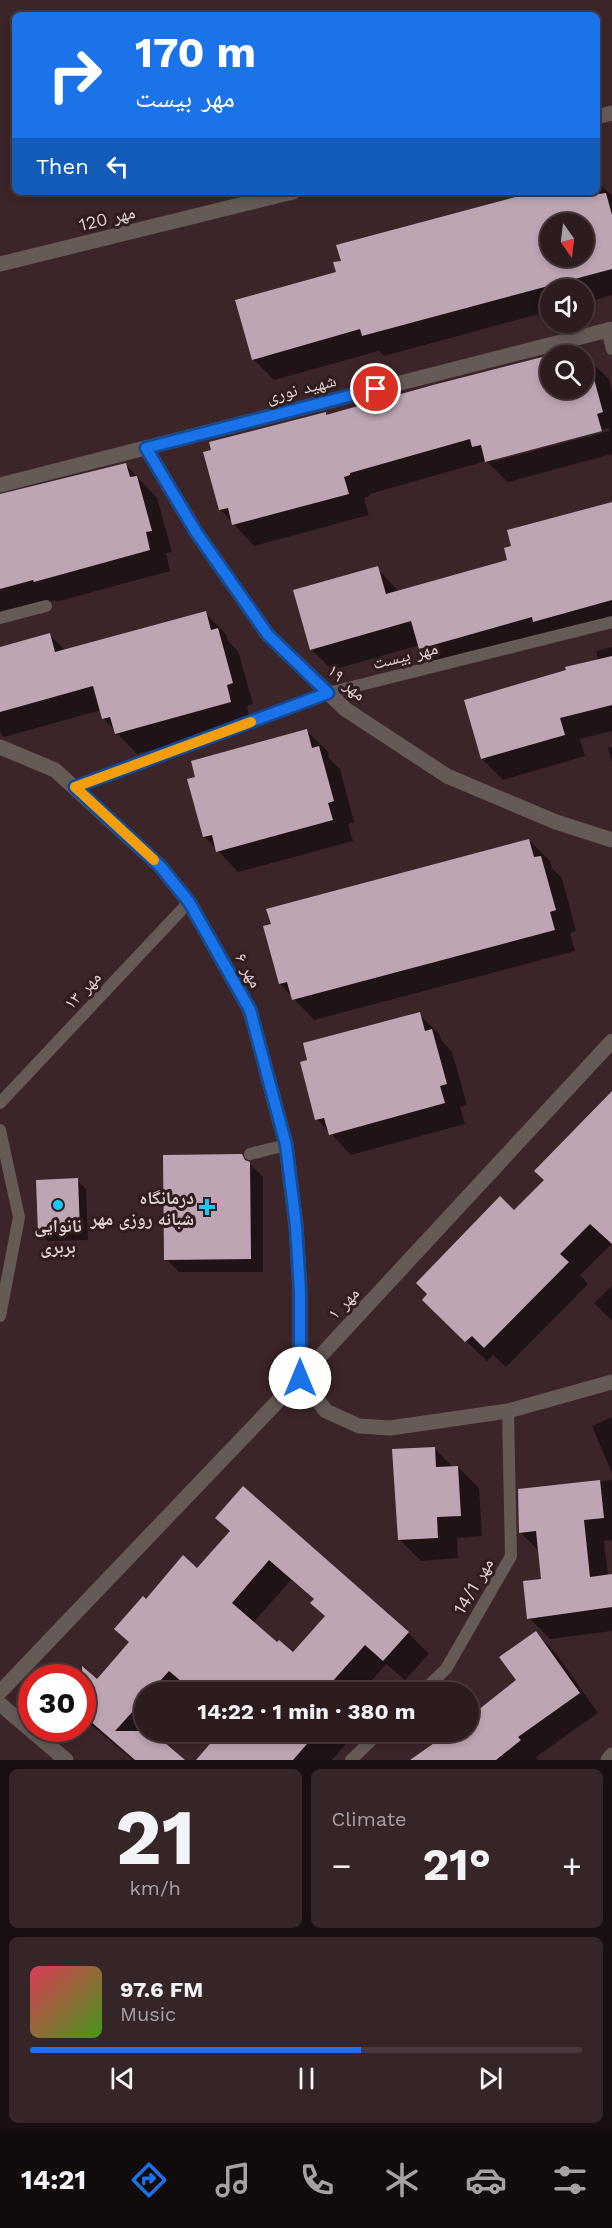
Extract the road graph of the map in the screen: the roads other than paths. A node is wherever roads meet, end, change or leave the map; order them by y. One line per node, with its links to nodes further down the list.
1 (281, 195): 2 (street, مهر 120)
2 (0, 264)
3 (609, 329): 4 (lane); 5 (street, شهید نوری)
4 (612, 350)
5 (146, 448): 6 (street, شهید نوری); 10 (street, مهر ۱۹)
6 (0, 485)
7 (46, 606): 8 (lane)
8 (0, 618)
9 (612, 622): 10 (lane, مهر بیست)
10 (328, 693): 12 (lane, مهر بیست); 13 (street, مهر ۱۹)
11 (0, 747): 12 (street, مهر ۶)
12 (75, 787): 14 (street, مهر ۶)
13 (612, 840)
14 (189, 902): 16 (lane, مهر ۱۳); 18 (street, مهر ۶)
15 (612, 1041): 21 (street, مهر ۱)
16 (0, 1103)
17 (0, 1130): 20 (lane)
18 (286, 1145): 19 (lane); 21 (street, مهر ۶)
19 (250, 1154)
20 (0, 1316)
21 (300, 1378): 23 (street); 25 (street, مهر ۱)
22 (612, 1382): 23 (street)
23 (508, 1411): 24 (lane, مهر 14/1)
24 (432, 1682)
25 (0, 1692)
26 (0, 1704): 29 (street)
27 (370, 1742): 30 (lane)
28 (612, 1755): 31 (street)
29 (66, 1760)
30 (351, 1760)
31 (608, 1760)

